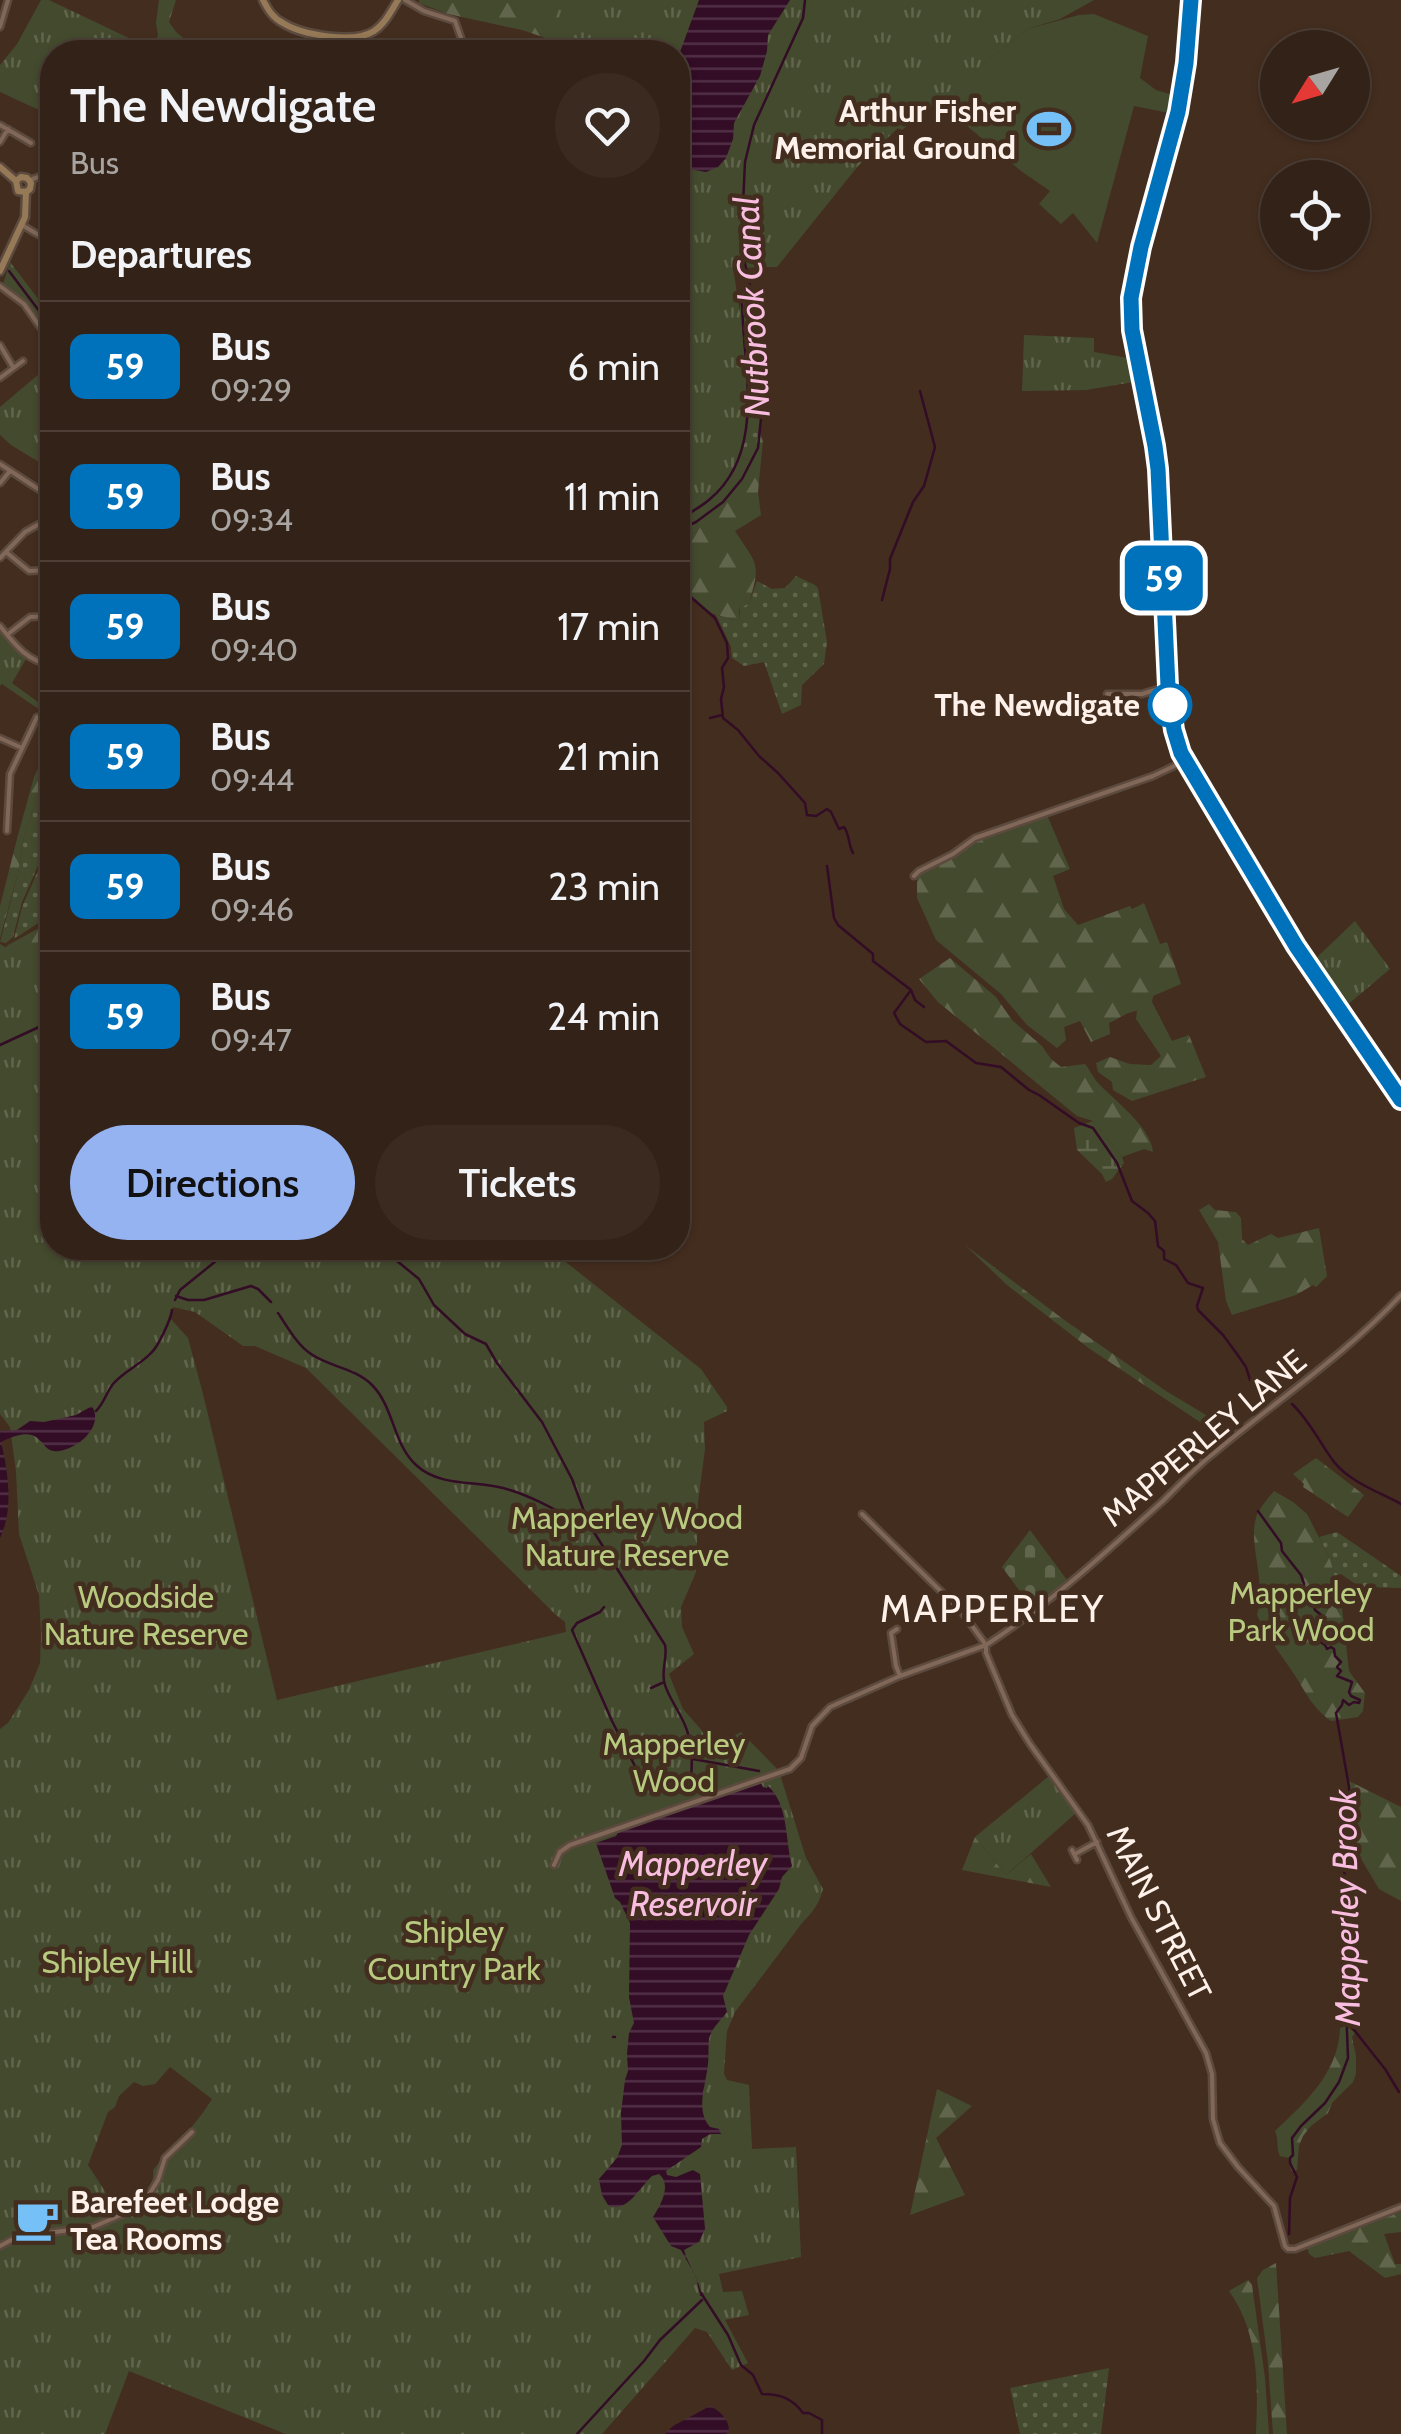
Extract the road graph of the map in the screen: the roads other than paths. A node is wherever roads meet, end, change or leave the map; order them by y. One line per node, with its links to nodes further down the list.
1 (8, 0): 6 (street)
2 (262, 0): 7 (street)
3 (398, 0): 7 (street)
4 (405, 0): 9 (street)
5 (1191, 0): 40 (main road)
6 (0, 27)
7 (364, 36): 8 (street)
8 (365, 40)
9 (459, 40)
10 (0, 125): 11 (street)
11 (8, 129): 12 (street); 13 (street)
12 (0, 142)
13 (32, 143)
14 (0, 167): 17 (street)
15 (40, 176): 16 (street)
16 (30, 180): 17 (street); 18 (street)
17 (16, 181): 18 (street)
18 (26, 192): 19 (street)
19 (22, 225): 20 (street); 21 (street)
20 (40, 236)
21 (0, 272)
22 (0, 286): 23 (street)
23 (40, 327)
24 (0, 346): 26 (street)
25 (23, 361): 26 (street)
26 (14, 367): 27 (street)
27 (0, 378)
28 (0, 464): 29 (street)
29 (10, 471): 30 (street); 31 (street)
30 (0, 483)
31 (40, 488)
32 (40, 523): 33 (street)
33 (6, 552): 34 (street); 35 (street)
34 (0, 558)
35 (40, 571)
36 (40, 618): 38 (street)
37 (0, 626): 38 (street)
38 (7, 635): 39 (street)
39 (40, 662)
40 (1168, 686): 41 (street); 45 (main road)
41 (1107, 694)
42 (37, 717): 44 (street)
43 (0, 738): 44 (street)
44 (22, 748): 47 (street)
45 (1185, 761): 49 (street); 50 (main road)
46 (0, 797): 47 (street)
47 (8, 797): 48 (street)
48 (7, 831)
49 (914, 876)
50 (1401, 1100)
51 (1401, 1294): 54 (street, MAPPERLEY LANE)
52 (862, 1514): 54 (street, MAIN STREET)
53 (897, 1628): 55 (street)
54 (986, 1645): 55 (street, MAPPERLEY LANE); 56 (street, MAIN STREET)
55 (900, 1676): 58 (street, MAPPERLEY LANE)
56 (1097, 1842): 57 (street); 60 (street, MAIN STREET)
57 (1075, 1855)
58 (554, 1865)
59 (192, 2132): 61 (street)
60 (1401, 2208)
61 (0, 2246)

